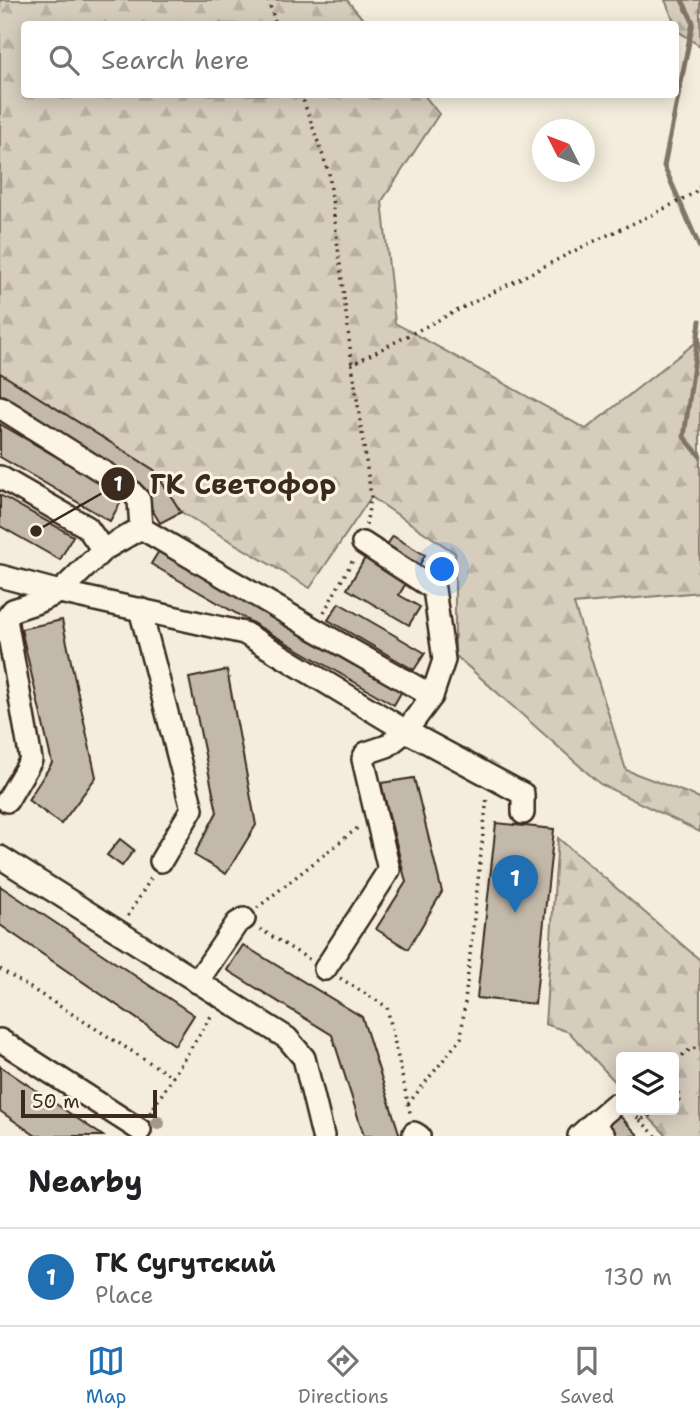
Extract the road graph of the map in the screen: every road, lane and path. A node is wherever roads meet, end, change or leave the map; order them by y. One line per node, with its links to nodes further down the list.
1 (268, 0): 2 (path)
2 (275, 21)
3 (302, 98): 5 (path)
4 (700, 186): 5 (path)
5 (352, 364): 9 (path)
6 (0, 407): 8 (lane)
7 (0, 477): 10 (lane)
8 (141, 527): 10 (lane); 14 (lane)
9 (363, 542): 14 (path); 15 (lane)
10 (103, 550): 12 (lane)
11 (0, 576): 12 (lane)
12 (60, 592): 13 (lane); 18 (lane)
13 (140, 609): 16 (lane); 22 (lane)
14 (314, 629): 15 (lane)
15 (432, 696): 16 (lane)
16 (406, 731): 17 (lane); 19 (lane)
17 (489, 776): 20 (lane); 33 (path)
18 (7, 802)
19 (376, 813): 23 (path); 26 (lane)
20 (523, 813)
21 (0, 857): 24 (lane)
22 (161, 861): 24 (path)
23 (244, 919): 26 (path); 27 (lane)
24 (118, 932): 27 (lane)
25 (0, 969): 32 (path)
26 (325, 969): 33 (path)
27 (197, 982): 28 (lane)
28 (222, 997): 32 (path); 41 (lane)
29 (0, 1040): 38 (lane)
30 (700, 1049): 31 (path)
31 (679, 1058)
32 (173, 1077): 38 (path)
33 (408, 1104): 40 (path)
34 (616, 1112): 39 (lane)
35 (633, 1115): 37 (path)
36 (652, 1115): 37 (path)
37 (640, 1120): 42 (path)
38 (140, 1130)
39 (592, 1132)
40 (417, 1134)
41 (323, 1136)
42 (656, 1136)

